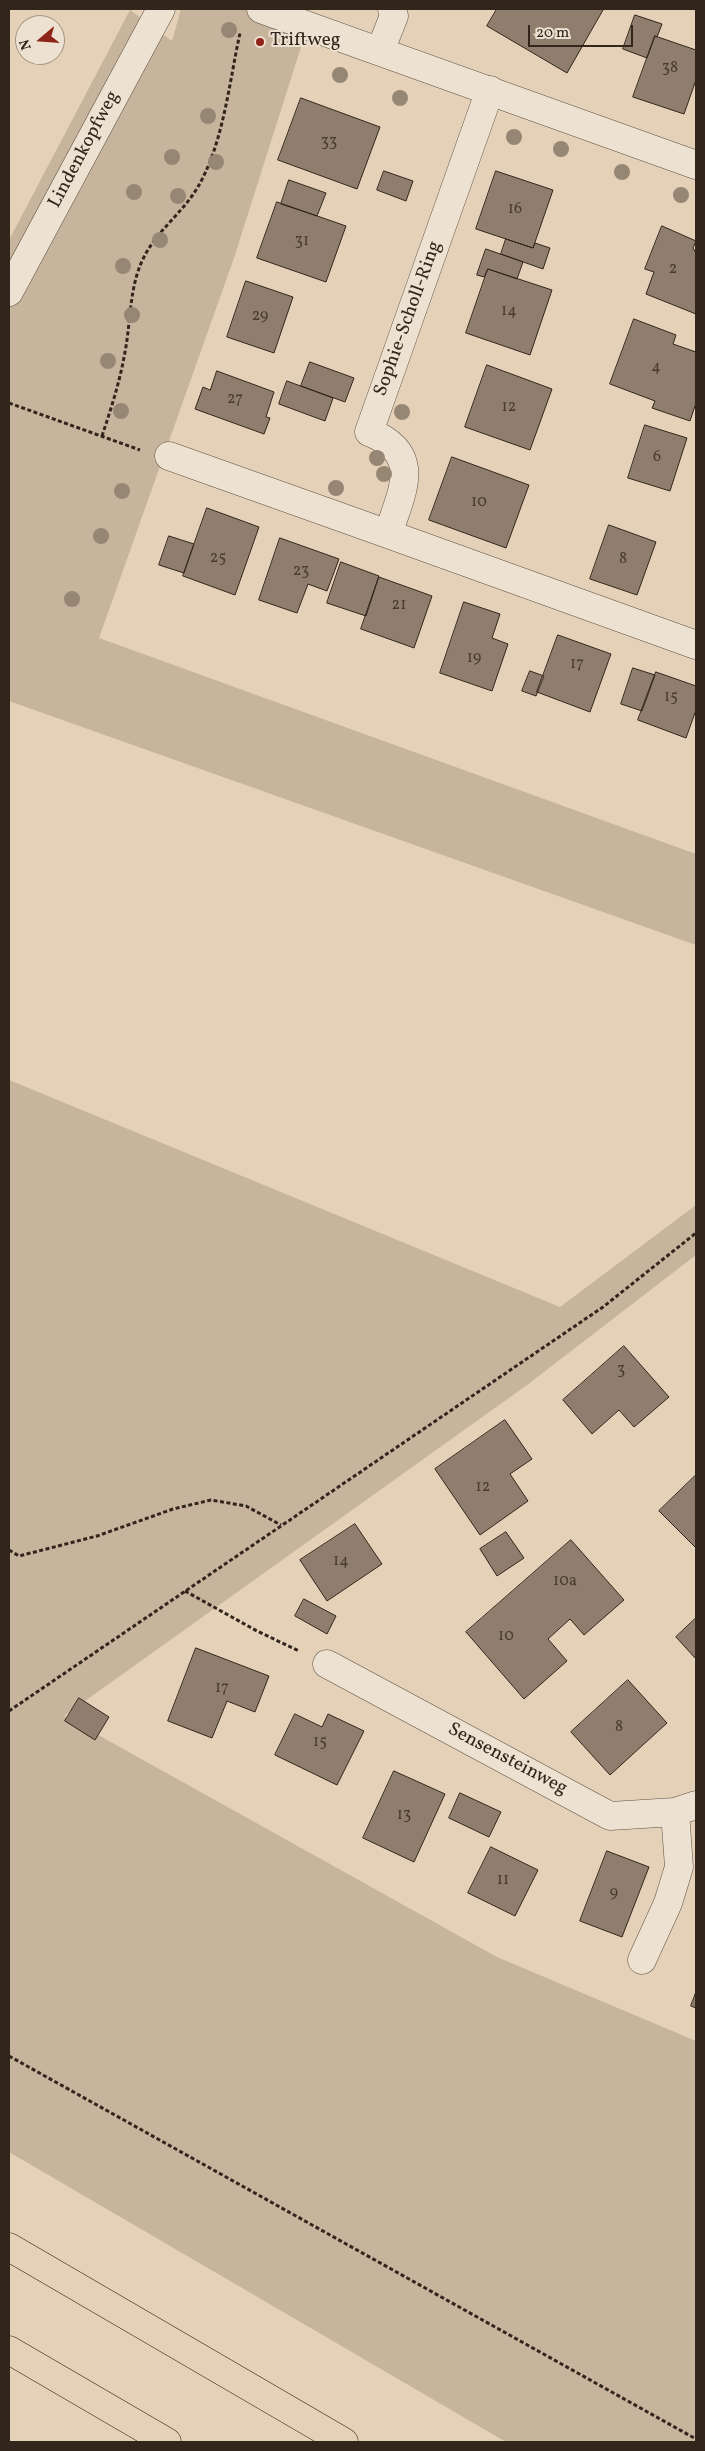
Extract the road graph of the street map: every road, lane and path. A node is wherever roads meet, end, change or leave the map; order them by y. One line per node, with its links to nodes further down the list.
1 (161, 9): 8 (street, Lindenkopfweg)
2 (261, 9): 5 (street)
3 (392, 9): 5 (street)
4 (240, 32): 10 (path)
5 (380, 51): 6 (street)
6 (490, 90): 7 (street); 12 (street, Sophie-Scholl-Ring)
7 (696, 165)
8 (9, 292)
9 (9, 403): 10 (path)
10 (102, 436): 11 (path)
11 (169, 456): 12 (street)
12 (388, 534): 13 (street)
13 (696, 645)
14 (696, 1233): 15 (path)
15 (281, 1525): 16 (path); 17 (path)
16 (9, 1550)
17 (186, 1591): 18 (path); 19 (path)
18 (327, 1664): 20 (street, Sensensteinweg)
19 (9, 1711)
20 (686, 1808): 21 (street)
21 (642, 1960)
22 (9, 2056): 25 (path)
23 (9, 2247): 27 (highway)
24 (9, 2350): 26 (highway)
25 (696, 2439)
26 (167, 2442)
27 (344, 2442)

